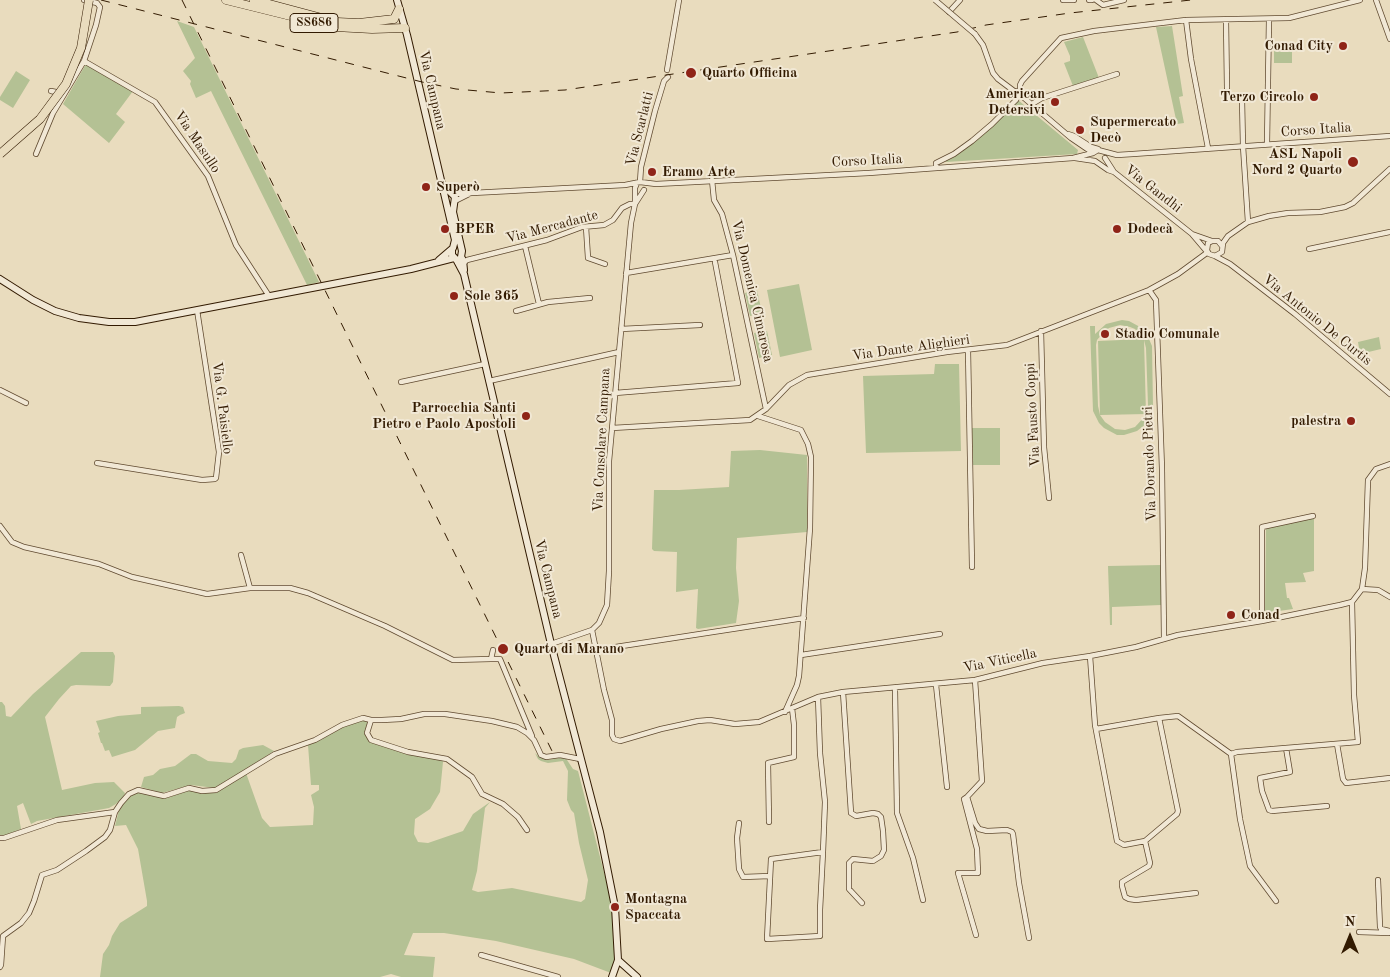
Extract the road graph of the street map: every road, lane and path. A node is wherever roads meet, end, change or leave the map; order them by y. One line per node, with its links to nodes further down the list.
1 (84, 0): 23 (street)
2 (89, 0): 40 (highway, bridge)
3 (226, 0): 21 (highway, SS686)
4 (254, 0): 17 (highway, SS686)
5 (397, 0): 15 (main road, Via Campana)
6 (679, 0): 24 (street)
7 (936, 0): 16 (street, bridge)
8 (1063, 0): 9 (street)
9 (1074, 0)
10 (1096, 0): 11 (street)
11 (1124, 0)
12 (1360, 0): 18 (street)
13 (1376, 0): 22 (street)
14 (958, 2): 16 (street)
15 (399, 9): 17 (highway); 21 (main road, Via Campana)
16 (950, 12): 29 (street, bridge)
17 (394, 19): 21 (highway)
18 (1269, 19): 20 (street); 36 (street)
19 (1186, 20): 20 (street); 29 (street); 38 (street)
20 (1226, 20): 27 (street)
21 (404, 25): 52 (main road, Via Campana)
22 (1390, 39)
23 (84, 60): 30 (street); 79 (street, Via Masullo)
24 (667, 70)
25 (1117, 74): 32 (street)
26 (668, 77): 53 (street, Via Scarlatti)
27 (1227, 88)
28 (51, 91): 30 (street)
29 (1020, 92): 32 (street); 47 (street)
30 (65, 93): 41 (street)
31 (1242, 99): 37 (street)
32 (1032, 104): 33 (street)
33 (1068, 134): 35 (street); 39 (street)
34 (1390, 136): 36 (street, Corso Italia)
35 (1080, 144): 42 (street); 43 (street)
36 (1267, 144): 37 (street, Corso Italia)
37 (1243, 146): 38 (street, Corso Italia); 58 (street)
38 (1208, 148): 39 (street, Corso Italia)
39 (1101, 150): 42 (street); 45 (street)
40 (0, 154)
41 (36, 154)
42 (1093, 154): 43 (street, Corso Italia); 46 (street)
43 (1079, 156): 44 (street, Corso Italia)
44 (1074, 158): 46 (street); 47 (street, Corso Italia)
45 (1105, 158): 46 (street); 49 (street)
46 (1097, 162): 49 (street, Via Gandhi)
47 (936, 168): 50 (street, Corso Italia)
48 (1390, 169): 58 (street)
49 (1114, 172): 61 (street, Via Gandhi)
50 (712, 180): 51 (street, Corso Italia); 69 (street, Via Domenica Cimarosa)
51 (656, 184): 53 (street, Corso Italia); 54 (street, Corso Italia)
52 (442, 185): 55 (main road); 56 (main road, Via Campana)
53 (638, 185): 54 (street); 54 (street); 55 (street, Corso Italia); 57 (street, Via Consolare Campana)
54 (644, 191): 57 (street, Via Consolare Campana)
55 (453, 198): 56 (main road); 56 (main road); 71 (main road, Via Campana)
56 (445, 200): 66 (main road, Via Campana)
57 (635, 204): 59 (street, Via Mercadante); 76 (street, Via Consolare Campana)
58 (1248, 222): 62 (street)
59 (586, 227): 64 (street, Via Mercadante); 74 (street)
60 (1390, 232): 67 (street)
61 (1192, 234): 63 (street, Via Gandhi); 68 (street, Via Gandhi)
62 (1228, 236): 63 (street); 65 (street)
63 (1214, 240): 65 (street); 68 (street)
64 (525, 246): 71 (street, Via Mercadante); 81 (street)
65 (1222, 248): 70 (street); 75 (street, Via Antonio De Curtis)
66 (453, 249): 71 (main road, Via Campana); 72 (main road)
67 (1309, 249)
68 (1207, 251): 70 (street); 78 (street, Via Dante Alighieri)
69 (733, 255): 76 (street); 96 (street, Via Domenica Cimarosa)
70 (1215, 256): 75 (street, Via Antonio De Curtis)
71 (461, 258): 72 (main road); 89 (main road, Via Campana)
72 (438, 261): 79 (main road)
73 (715, 262): 93 (street)
74 (605, 264)
75 (1230, 264): 94 (street, Via Antonio De Curtis)
76 (626, 273): 85 (street, Via Consolare Campana)
77 (0, 279): 82 (main road)
78 (1150, 290): 86 (street, Via Dante Alighieri); 114 (street, Via Dorando Pietri)
79 (269, 296): 82 (main road)
80 (590, 298): 81 (street)
81 (539, 304): 83 (street)
82 (197, 310): 99 (street, Via G. Paisiello)
83 (516, 311)
84 (700, 325): 85 (street)
85 (621, 330): 88 (street, Via Consolare Campana)
86 (1041, 332): 87 (street, Via Dante Alighieri); 101 (street, Via Fausto Coppi)
87 (968, 350): 96 (street, Via Dante Alighieri); 105 (street)
88 (618, 352): 90 (street); 93 (street, Via Consolare Campana)
89 (485, 364): 90 (main road, Via Campana); 91 (street)
90 (489, 381): 115 (main road, Via Campana)
91 (402, 382)
92 (0, 390): 95 (street)
93 (615, 394): 98 (street, Via Consolare Campana)
94 (1390, 394)
95 (26, 403)
96 (766, 409): 97 (street, Via Dante Alighieri)
97 (758, 416): 98 (street, Via Dante Alighieri); 110 (street)
98 (612, 428): 112 (street, Via Consolare Campana)
99 (97, 463)
100 (1390, 464): 107 (street)
101 (1049, 498)
102 (1313, 516): 111 (street)
103 (0, 526): 106 (street)
104 (240, 555): 106 (street)
105 (972, 567)
106 (250, 588): 120 (street)
107 (1362, 589): 108 (street); 109 (street)
108 (1390, 597)
109 (1352, 602): 111 (street, Via Viticella); 132 (street)
110 (804, 618): 117 (street); 118 (street)
111 (1262, 621): 114 (street, Via Viticella)
112 (592, 630): 115 (street); 117 (street, Via Viticella)
113 (940, 634): 118 (street)
114 (1164, 638): 119 (street, Via Viticella)
115 (551, 644): 135 (main road, Via Campana)
116 (493, 650): 120 (street)
117 (596, 650): 127 (street, Via Viticella)
118 (801, 655): 127 (street)
119 (1090, 656): 121 (street, Via Viticella); 130 (street)
120 (491, 659): 131 (street)
121 (975, 680): 122 (street, Via Viticella); 138 (street)
122 (936, 684): 123 (street, Via Viticella); 137 (street)
123 (895, 689): 124 (street, Via Viticella); 150 (street)
124 (843, 692): 125 (street, Via Viticella); 152 (street)
125 (818, 697): 126 (street, Via Viticella); 146 (street)
126 (792, 708): 127 (street, Via Viticella); 141 (street)
127 (785, 712)
128 (1159, 718): 130 (street); 134 (street); 145 (street)
129 (371, 720): 131 (street); 140 (street); 143 (street)
130 (1096, 729): 145 (street)
131 (534, 740): 135 (street)
132 (1337, 744): 133 (street); 136 (street)
133 (1286, 748): 134 (street); 139 (street)
134 (1231, 754): 151 (street)
135 (580, 759): 158 (main road, Via Campana)
136 (1390, 778)
137 (948, 787)
138 (967, 797): 155 (street); 156 (street)
139 (1327, 806)
140 (115, 812): 144 (street); 159 (street)
141 (769, 822)
142 (740, 823): 147 (street)
143 (527, 830)
144 (2, 838)
145 (1145, 840): 149 (street)
146 (823, 852): 147 (street); 147 (street)
147 (770, 876)
148 (1378, 880): 154 (street)
149 (1196, 894)
150 (923, 900)
151 (1276, 901)
152 (862, 903)
153 (1360, 932): 154 (street)
154 (1390, 932)
155 (976, 935)
156 (1029, 938)
157 (481, 955): 160 (street)
158 (618, 960): 161 (main road, Via Campana); 162 (main road)
159 (0, 967)
160 (558, 977)
161 (612, 977)
162 (637, 977)

